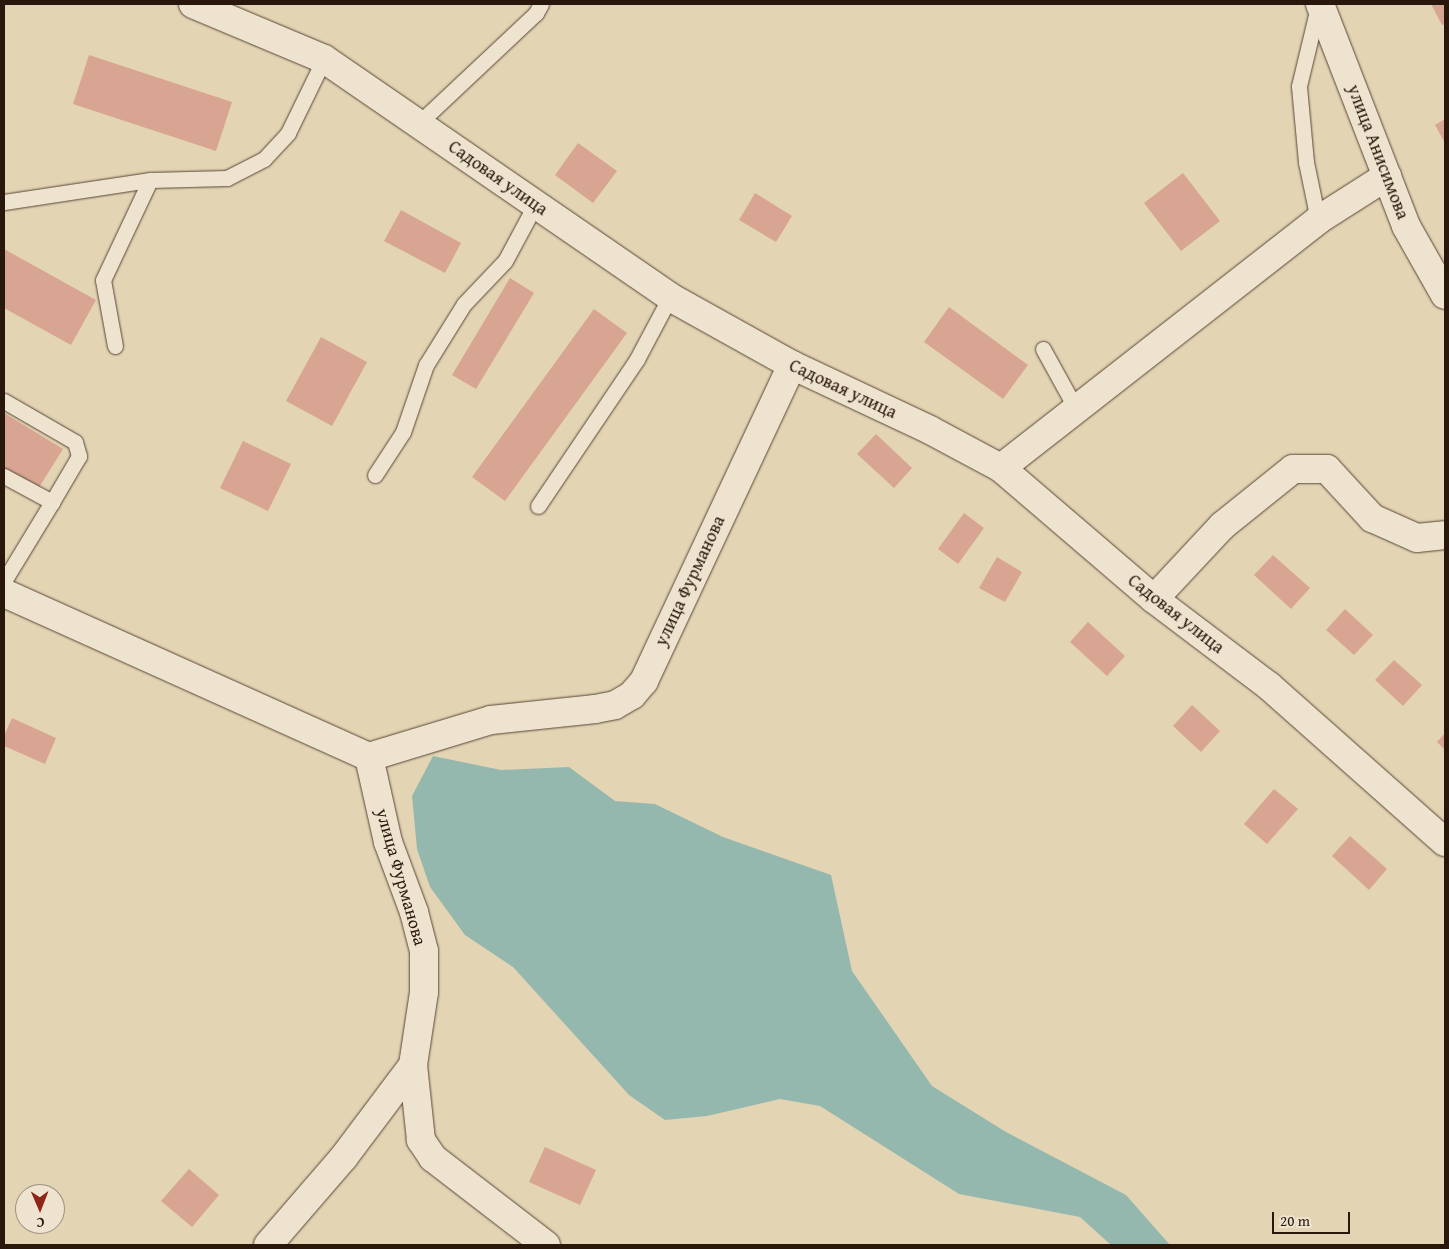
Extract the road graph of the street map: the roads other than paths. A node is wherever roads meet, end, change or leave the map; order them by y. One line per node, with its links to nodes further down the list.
1 (193, 4): 4 (street, Садовая улица)
2 (541, 4): 5 (lane)
3 (1319, 4): 6 (street, улица Анисимова); 10 (lane)
4 (324, 59): 5 (street, Садовая улица); 7 (lane)
5 (420, 122): 9 (street, Садовая улица)
6 (1387, 176): 10 (street); 11 (street, улица Анисимова)
7 (150, 180): 8 (lane); 13 (lane)
8 (4, 202)
9 (534, 205): 12 (street, Садовая улица); 19 (lane)
10 (1318, 220): 17 (street)
11 (1445, 295)
12 (670, 297): 15 (street, Садовая улица); 22 (lane)
13 (115, 346)
14 (1043, 349): 17 (lane)
15 (792, 365): 18 (street, Садовая улица); 27 (street, улица Фурманова)
16 (4, 402): 21 (lane)
17 (1075, 407): 18 (street)
18 (1001, 468): 26 (street, Садовая улица)
19 (375, 475)
20 (4, 476): 21 (lane)
21 (52, 502): 24 (lane)
22 (538, 506)
23 (1445, 536): 26 (street)
24 (4, 580)
25 (4, 593): 27 (street)
26 (1154, 599): 28 (street, Садовая улица)
27 (369, 757): 29 (street, улица Фурманова)
28 (1445, 842)
29 (413, 1065): 30 (street); 31 (street, улица Фурманова)
30 (268, 1245)
31 (546, 1245)

